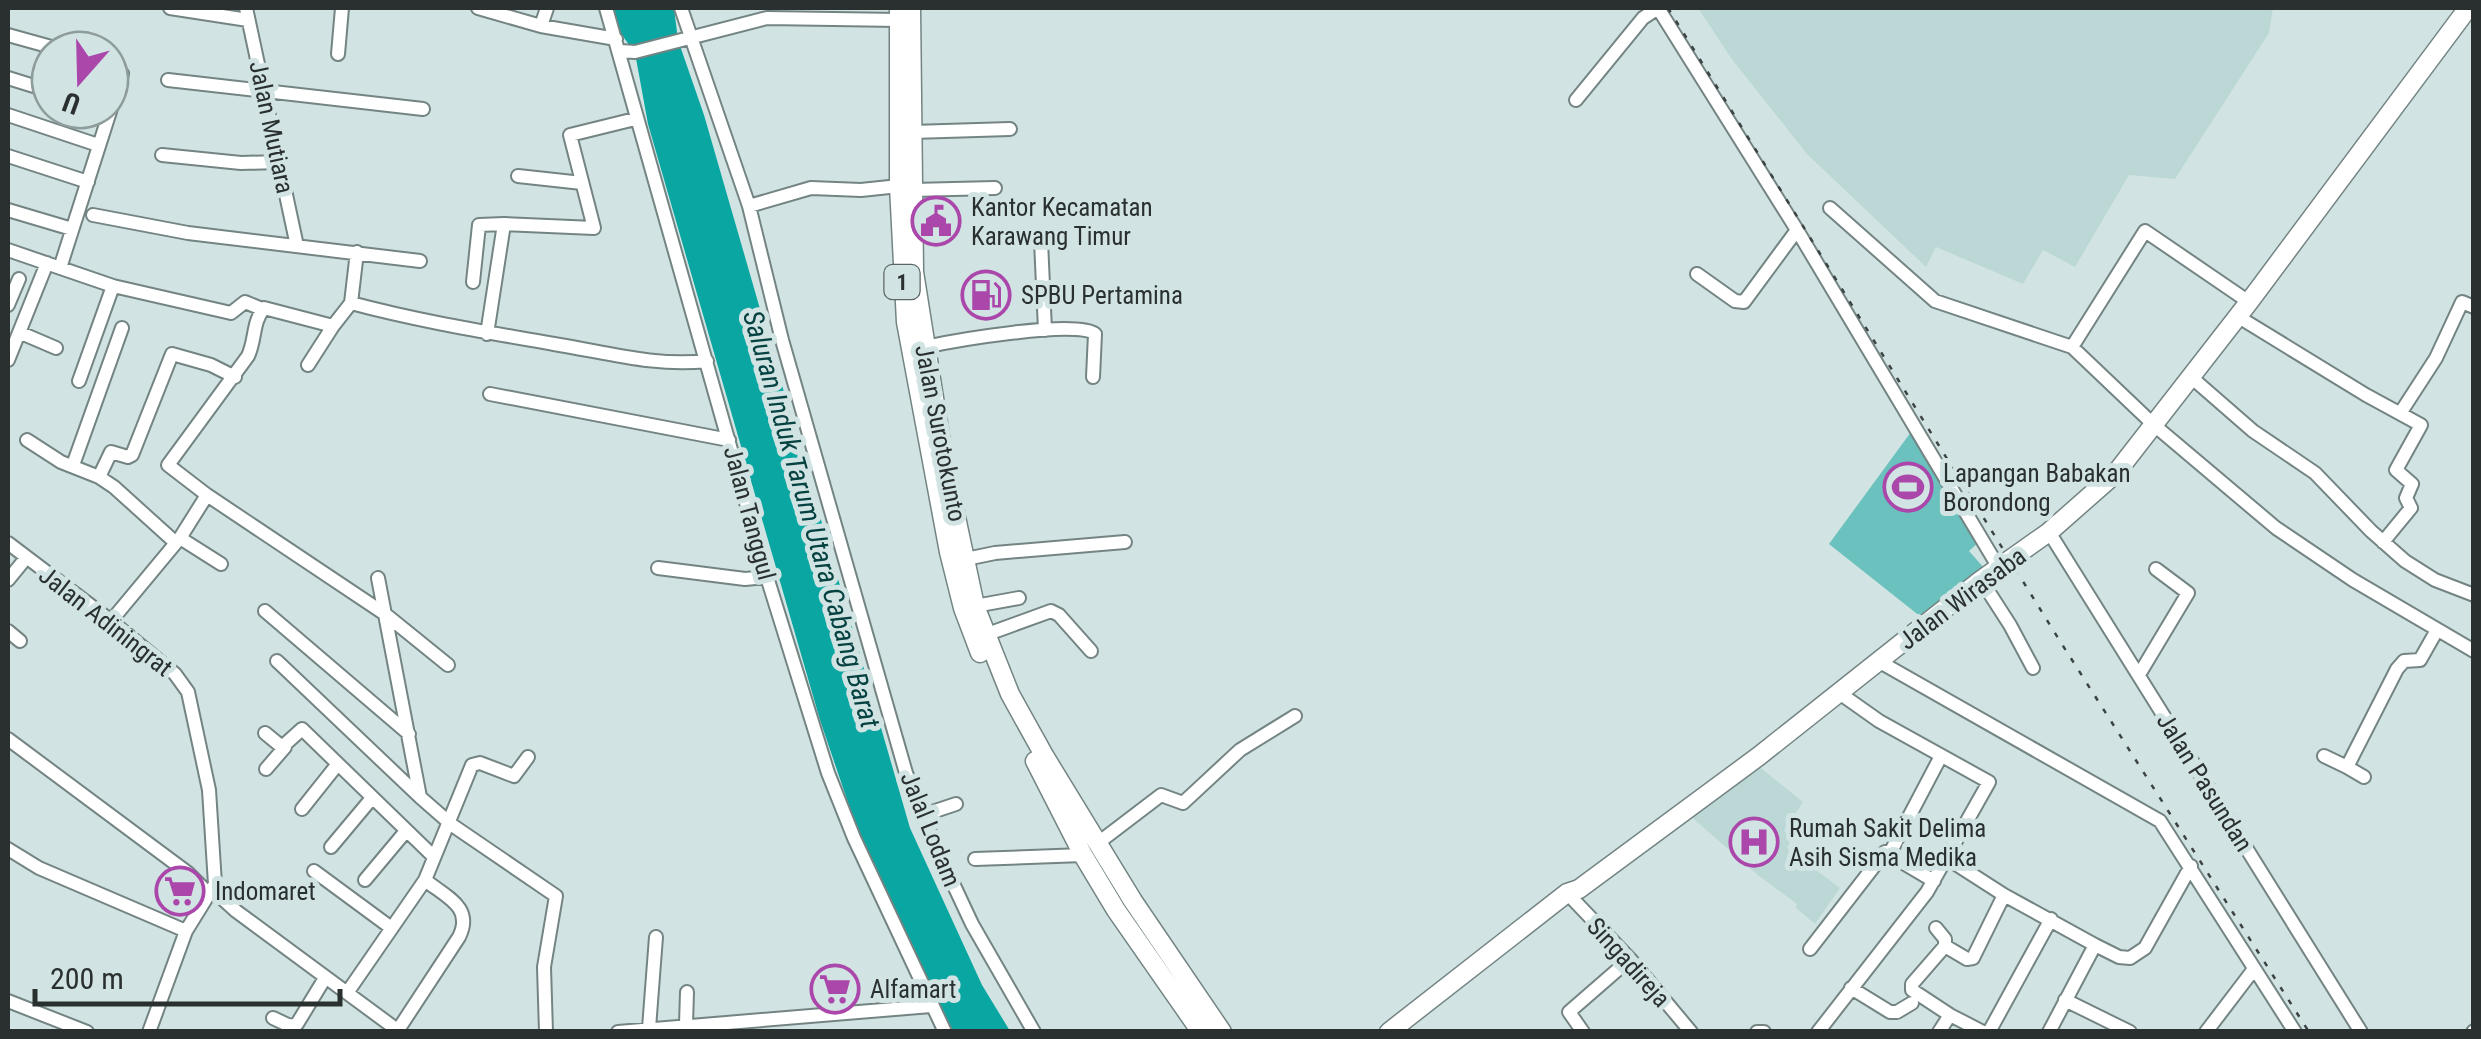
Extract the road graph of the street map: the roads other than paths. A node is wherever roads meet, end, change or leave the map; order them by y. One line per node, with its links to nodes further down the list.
1 (170, 8): 10 (street)
2 (342, 8): 14 (street)
3 (478, 8): 11 (street)
4 (547, 8): 11 (street)
5 (606, 8): 13 (street, Jalan Tanggul)
6 (681, 8): 12 (street, Jalal Lodam)
7 (1658, 8): 17 (street); 40 (street)
8 (2468, 8): 55 (main road, Jalan Wirasaba)
9 (903, 12): 12 (street); 23 (main road, Jalan Surotokunto / 1); 28 (main road, Jalan Surotokunto / 1)
10 (247, 14): 16 (street, Jalan Mutiara)
11 (541, 26): 13 (street)
12 (684, 39): 13 (street); 34 (street, Jalal Lodam)
13 (624, 48): 20 (street, Jalan Tanggul)
14 (338, 54)
15 (168, 80): 16 (street)
16 (266, 91): 18 (street); 27 (street, Jalan Mutiara)
17 (1576, 100)
18 (422, 109)
19 (8, 115): 24 (street)
20 (636, 119): 31 (street); 65 (street, Jalan Tanggul)
21 (1010, 129): 23 (street)
22 (103, 130): 24 (street)
23 (912, 132): 28 (main road, Jalan Surotokunto / 1)
24 (98, 145): 30 (street)
25 (162, 155): 27 (street)
26 (8, 156): 30 (street)
27 (280, 162): 42 (street, Jalan Mutiara)
28 (906, 164): 32 (main road, Jalan Surotokunto / 1)
29 (518, 176): 31 (street)
30 (88, 182): 39 (street)
31 (582, 183): 38 (street)
32 (906, 188): 33 (street); 34 (street); 61 (main road, Jalan Surotokunto / 1); 72 (main road, Jalan Surotokunto / 1)
33 (994, 188)
34 (749, 206): 129 (street, Jalal Lodam)
35 (1830, 208): 62 (street)
36 (8, 210): 39 (street)
37 (93, 215): 42 (street)
38 (504, 224): 49 (street); 60 (street)
39 (72, 229): 46 (street)
40 (1797, 230): 47 (street); 89 (street)
41 (1041, 241): 58 (street)
42 (297, 246): 44 (street)
43 (8, 250): 46 (street)
44 (357, 252): 45 (street); 52 (street)
45 (420, 261)
46 (54, 266): 50 (street); 59 (street)
47 (1697, 274)
48 (19, 278): 51 (street)
49 (473, 282)
50 (112, 286): 54 (street); 70 (street)
51 (8, 302)
52 (351, 302): 56 (street); 60 (street)
53 (2474, 307): 73 (street)
54 (262, 309): 56 (street); 68 (street)
55 (2243, 309): 62 (street); 67 (main road, Jalan Wirasaba); 73 (street)
56 (332, 326): 66 (street)
57 (122, 328): 77 (street)
58 (1045, 330): 61 (street); 69 (street)
59 (21, 333): 63 (street); 64 (street)
60 (487, 334): 65 (street)
61 (924, 347): 72 (main road, Jalan Surotokunto / 1)
62 (2072, 347): 74 (street)
63 (56, 348)
64 (8, 360)
65 (706, 362): 76 (street, Jalan Tanggul)
66 (308, 366)
67 (2192, 376): 74 (main road, Jalan Wirasaba); 83 (street)
68 (235, 377): 78 (street); 79 (street)
69 (1093, 377)
70 (79, 381)
71 (490, 394): 76 (street)
72 (927, 403): 85 (main road, Jalan Surotokunto / 1)
73 (2401, 412): 83 (street)
74 (2154, 424): 80 (main road, Jalan Wirasaba); 101 (street)
75 (27, 440): 77 (street)
76 (730, 440): 91 (street, Jalan Tanggul)
77 (73, 465): 78 (street)
78 (99, 477): 81 (street)
79 (207, 495): 81 (street); 99 (street)
80 (2050, 532): 89 (main road, Jalan Wirasaba); 111 (street, Jalan Pasundan)
81 (178, 540): 87 (street); 100 (street)
82 (1124, 542): 85 (street)
83 (2383, 542): 95 (street)
84 (8, 544): 86 (street, Jalan Adiningrat)
85 (958, 555): 97 (main road, 1); 133 (main road, 1)
86 (26, 558): 93 (street); 100 (street, Jalan Adiningrat)
87 (221, 564)
88 (658, 568): 91 (street)
89 (1999, 568): 94 (main road, Jalan Wirasaba)
90 (2156, 570): 111 (street)
91 (767, 577): 164 (street, Jalan Tanggul)
92 (378, 578): 99 (street)
93 (8, 580)
94 (1981, 580): 107 (main road, Jalan Wirasaba); 110 (street)
95 (2474, 595)
96 (1019, 598): 97 (street)
97 (976, 606): 103 (main road, 1)
98 (265, 611): 115 (street)
99 (385, 614): 109 (street); 115 (street)
100 (111, 621): 144 (street, Jalan Adiningrat)
101 (2437, 630): 106 (street); 122 (street)
102 (8, 631): 104 (street)
103 (985, 635): 105 (street); 133 (main road, 1)
104 (20, 641)
105 (1091, 650)
106 (2474, 651)
107 (1887, 656): 112 (main road, Jalan Wirasaba); 139 (street)
108 (277, 662): 125 (street)
109 (448, 665)
110 (2033, 668)
111 (2140, 673): 190 (street, Jalan Pasundan)
112 (1838, 692): 118 (street); 145 (main road, Jalan Wirasaba)
113 (1295, 716): 133 (street)
114 (266, 733): 117 (street)
115 (409, 734): 125 (street)
116 (8, 739): 144 (street)
117 (284, 747): 121 (street); 123 (street)
118 (1941, 756): 135 (street); 138 (street)
119 (2324, 756): 122 (street)
120 (528, 757): 130 (street)
121 (337, 764): 126 (street); 128 (street)
122 (2348, 767): 124 (street)
123 (266, 768)
124 (2364, 777)
125 (420, 797): 130 (street)
126 (372, 798): 131 (street); 132 (street)
127 (956, 804): 129 (street)
128 (302, 808)
129 (923, 815): 177 (street, Jalal Lodam)
130 (447, 821): 136 (street); 174 (street)
131 (406, 830): 136 (street); 141 (street)
132 (331, 847)
133 (1090, 849): 137 (street); 178 (main road, 1); 179 (main road, 1)
134 (8, 850): 150 (street)
135 (1890, 853): 143 (street); 154 (street)
136 (433, 856): 142 (street)
137 (975, 859)
138 (1948, 859): 143 (street); 146 (street)
139 (2191, 866): 152 (street); 156 (street)
140 (314, 871): 148 (street)
141 (365, 880)
142 (425, 880): 148 (street); 171 (street)
143 (1934, 881): 158 (street)
144 (210, 892): 150 (street); 157 (street)
145 (1573, 894): 155 (street, Singadireja); 180 (main road, Jalan Wirasaba); 181 (main road, Jalan Wirasaba)
146 (2004, 895): 147 (street); 153 (street)
147 (2051, 919): 152 (street); 186 (street)
148 (390, 928): 160 (street)
149 (1936, 928): 153 (street)
150 (186, 931): 173 (street)
151 (656, 936): 169 (street)
152 (2095, 945): 161 (street)
153 (1945, 946): 165 (street)
154 (1810, 949)
155 (1630, 959): 182 (street); 183 (street, Singadireja)
156 (2254, 970): 170 (street); 189 (street)
157 (325, 978): 160 (street); 166 (street)
158 (1851, 988): 163 (street); 184 (street)
159 (687, 992): 167 (street)
160 (346, 993): 171 (street)
161 (2065, 1000): 187 (street); 188 (street)
162 (8, 1001): 172 (street)
163 (1912, 1004)
164 (931, 1006): 168 (street); 176 (street, Jalan Tanggul)
165 (1950, 1015): 185 (street); 186 (street)
166 (273, 1018)
167 (686, 1024): 168 (street); 169 (street)
168 (811, 1024)
169 (649, 1028): 175 (street)
170 (2291, 1030)
171 (399, 1031)
172 (86, 1032)
173 (149, 1032)
174 (546, 1032)
175 (618, 1032)
176 (944, 1032)
177 (1034, 1032)
178 (1201, 1032)
179 (1222, 1032)
180 (1389, 1032)
181 (1409, 1032)
182 (1583, 1032)
183 (1691, 1032)
184 (1818, 1032)
185 (1940, 1032)
186 (1986, 1032)
187 (2049, 1032)
188 (2130, 1032)
189 (2206, 1032)
190 (2361, 1032)

